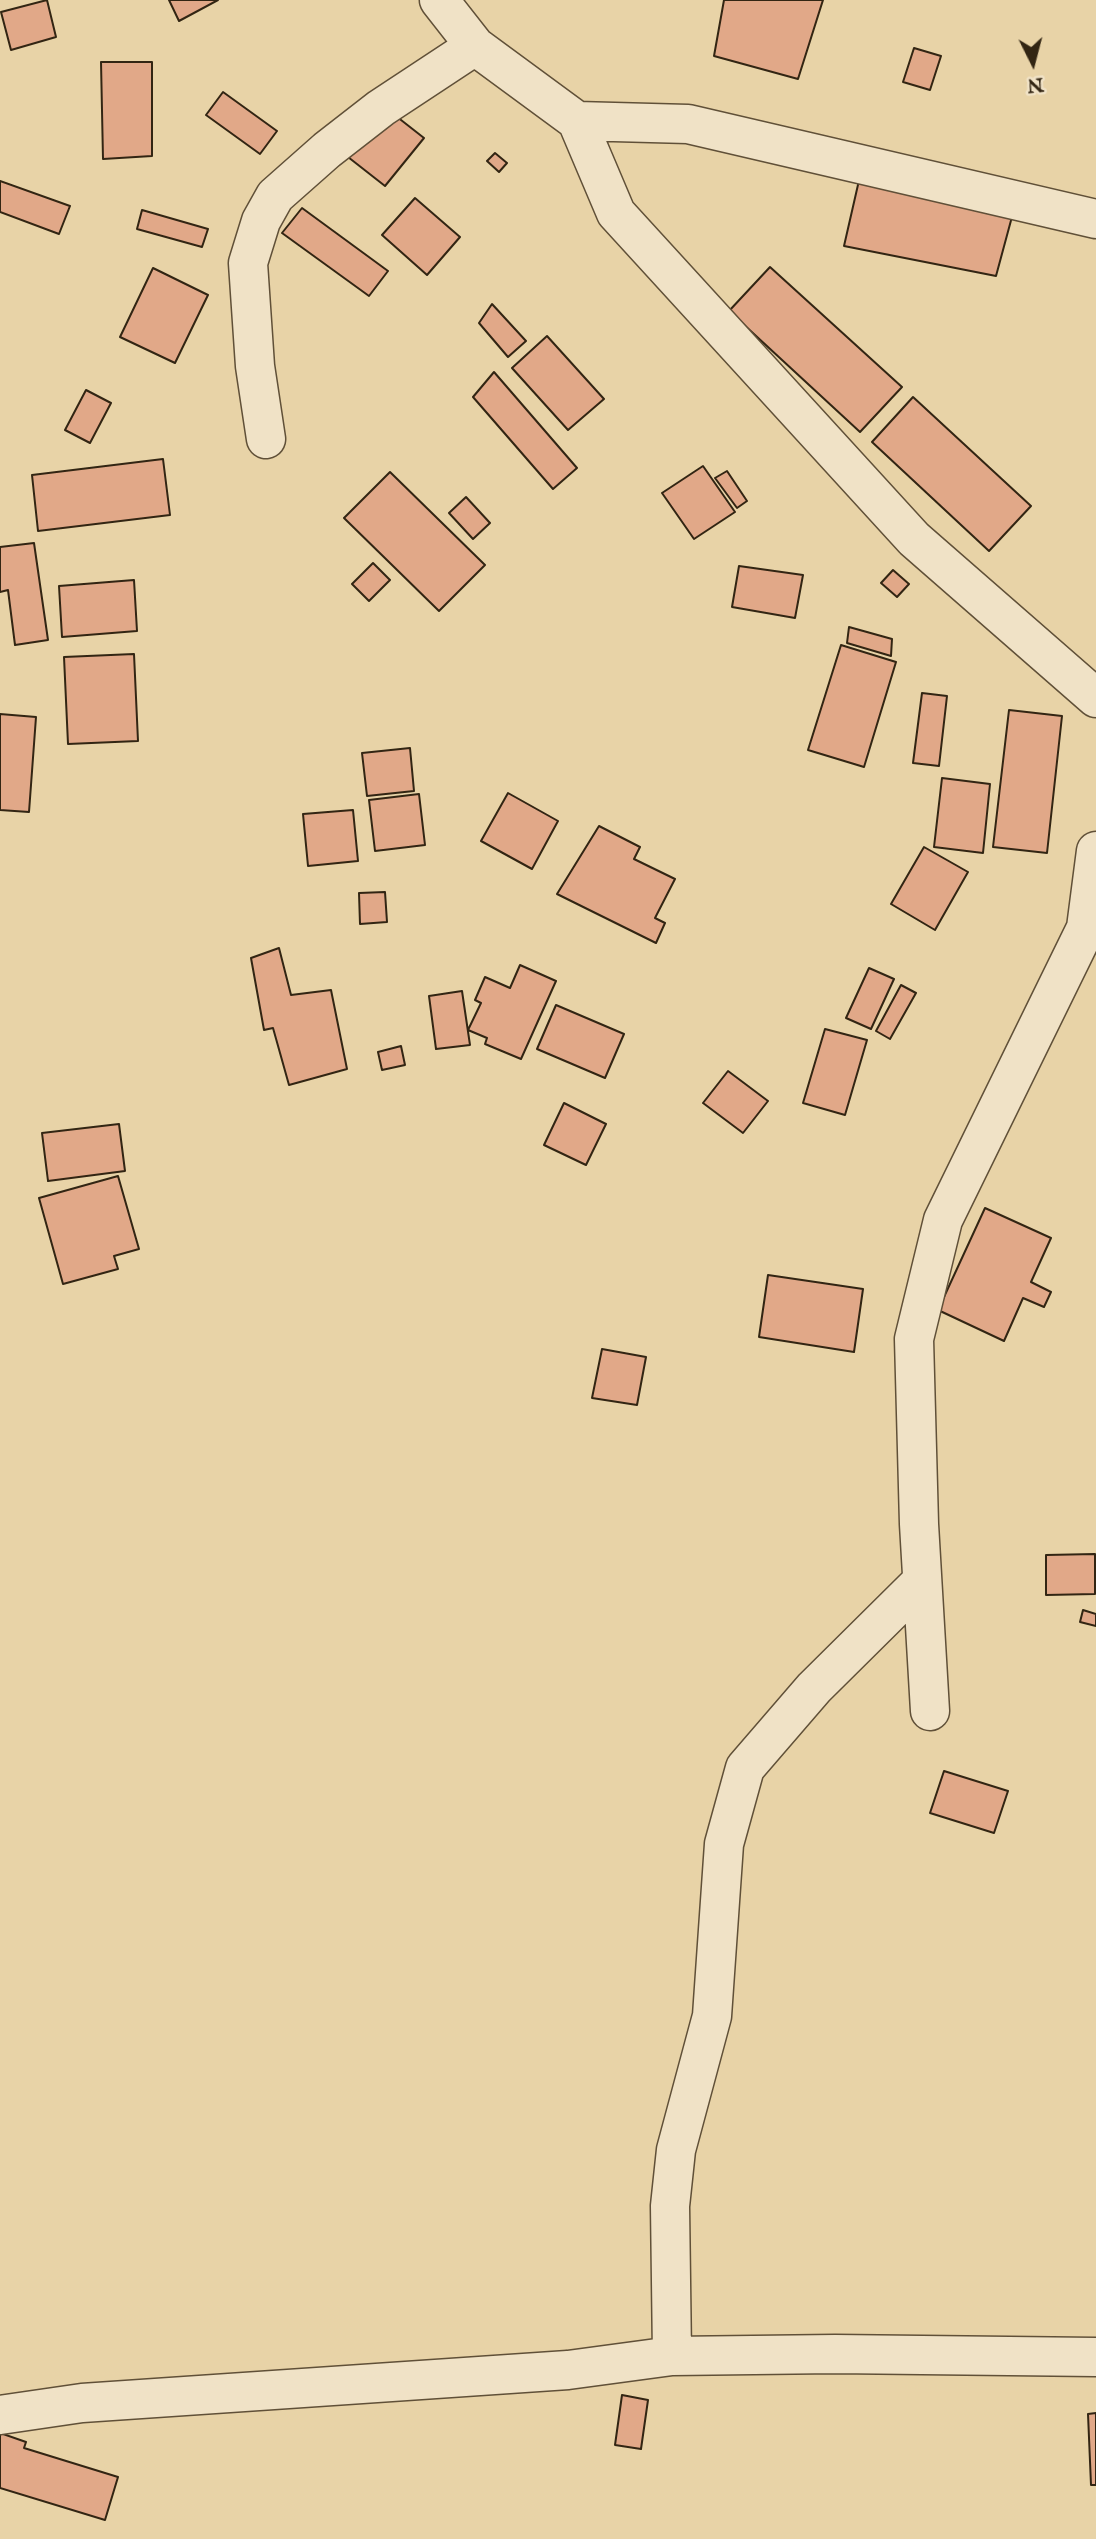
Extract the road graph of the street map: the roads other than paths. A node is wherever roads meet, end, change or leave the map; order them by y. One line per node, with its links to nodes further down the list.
1 (439, 0): 2 (street)
2 (475, 46): 3 (street); 5 (street)
3 (577, 121): 4 (street); 6 (street)
4 (1096, 219)
5 (266, 439)
6 (1096, 698)
7 (1096, 851): 8 (street)
8 (922, 1581): 9 (street); 10 (street)
9 (930, 1711)
10 (672, 2356): 11 (street); 12 (street)
11 (1096, 2357)
12 (0, 2415)

